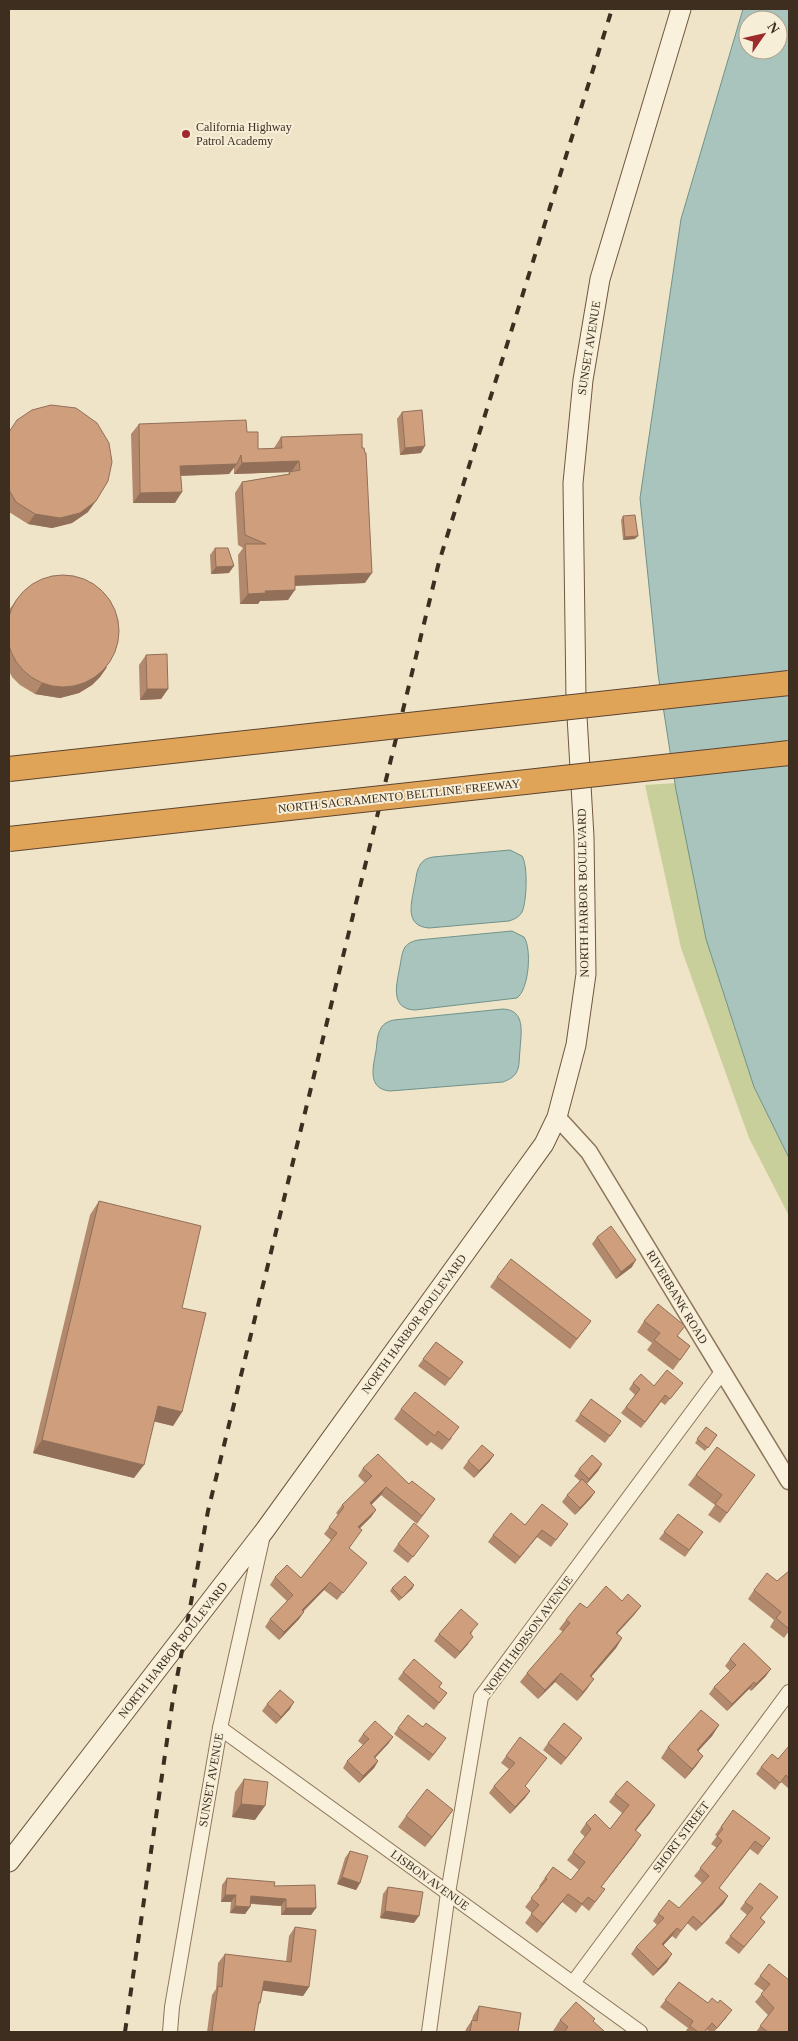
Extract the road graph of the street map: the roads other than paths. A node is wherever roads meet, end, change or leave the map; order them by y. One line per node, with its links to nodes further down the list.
1 (681, 9): 3 (main road, SUNSET AVENUE)
2 (789, 683): 5 (highway, bridge)
3 (576, 699): 7 (main road, NORTH HARBOR BOULEVARD)
4 (789, 753): 6 (highway, NORTH SACRAMENTO BELTLINE FREEWAY, bridge)
5 (9, 769)
6 (9, 839)
7 (557, 1117): 8 (street, RIVERBANK ROAD); 10 (main road, NORTH HARBOR BOULEVARD)
8 (722, 1372): 9 (street, RIVERBANK ROAD); 14 (street, NORTH HOBSON AVENUE)
9 (789, 1481)
10 (265, 1530): 12 (street, SUNSET AVENUE); 13 (main road, NORTH HARBOR BOULEVARD)
11 (789, 1692): 15 (street, SHORT STREET)
12 (220, 1728): 14 (street, LISBON AVENUE); 16 (street, SUNSET AVENUE)
13 (9, 1862)
14 (448, 1893): 15 (street, LISBON AVENUE); 17 (street, NORTH HOBSON AVENUE)
15 (573, 1982): 18 (street, LISBON AVENUE)
16 (170, 2032)
17 (429, 2032)
18 (640, 2032)

